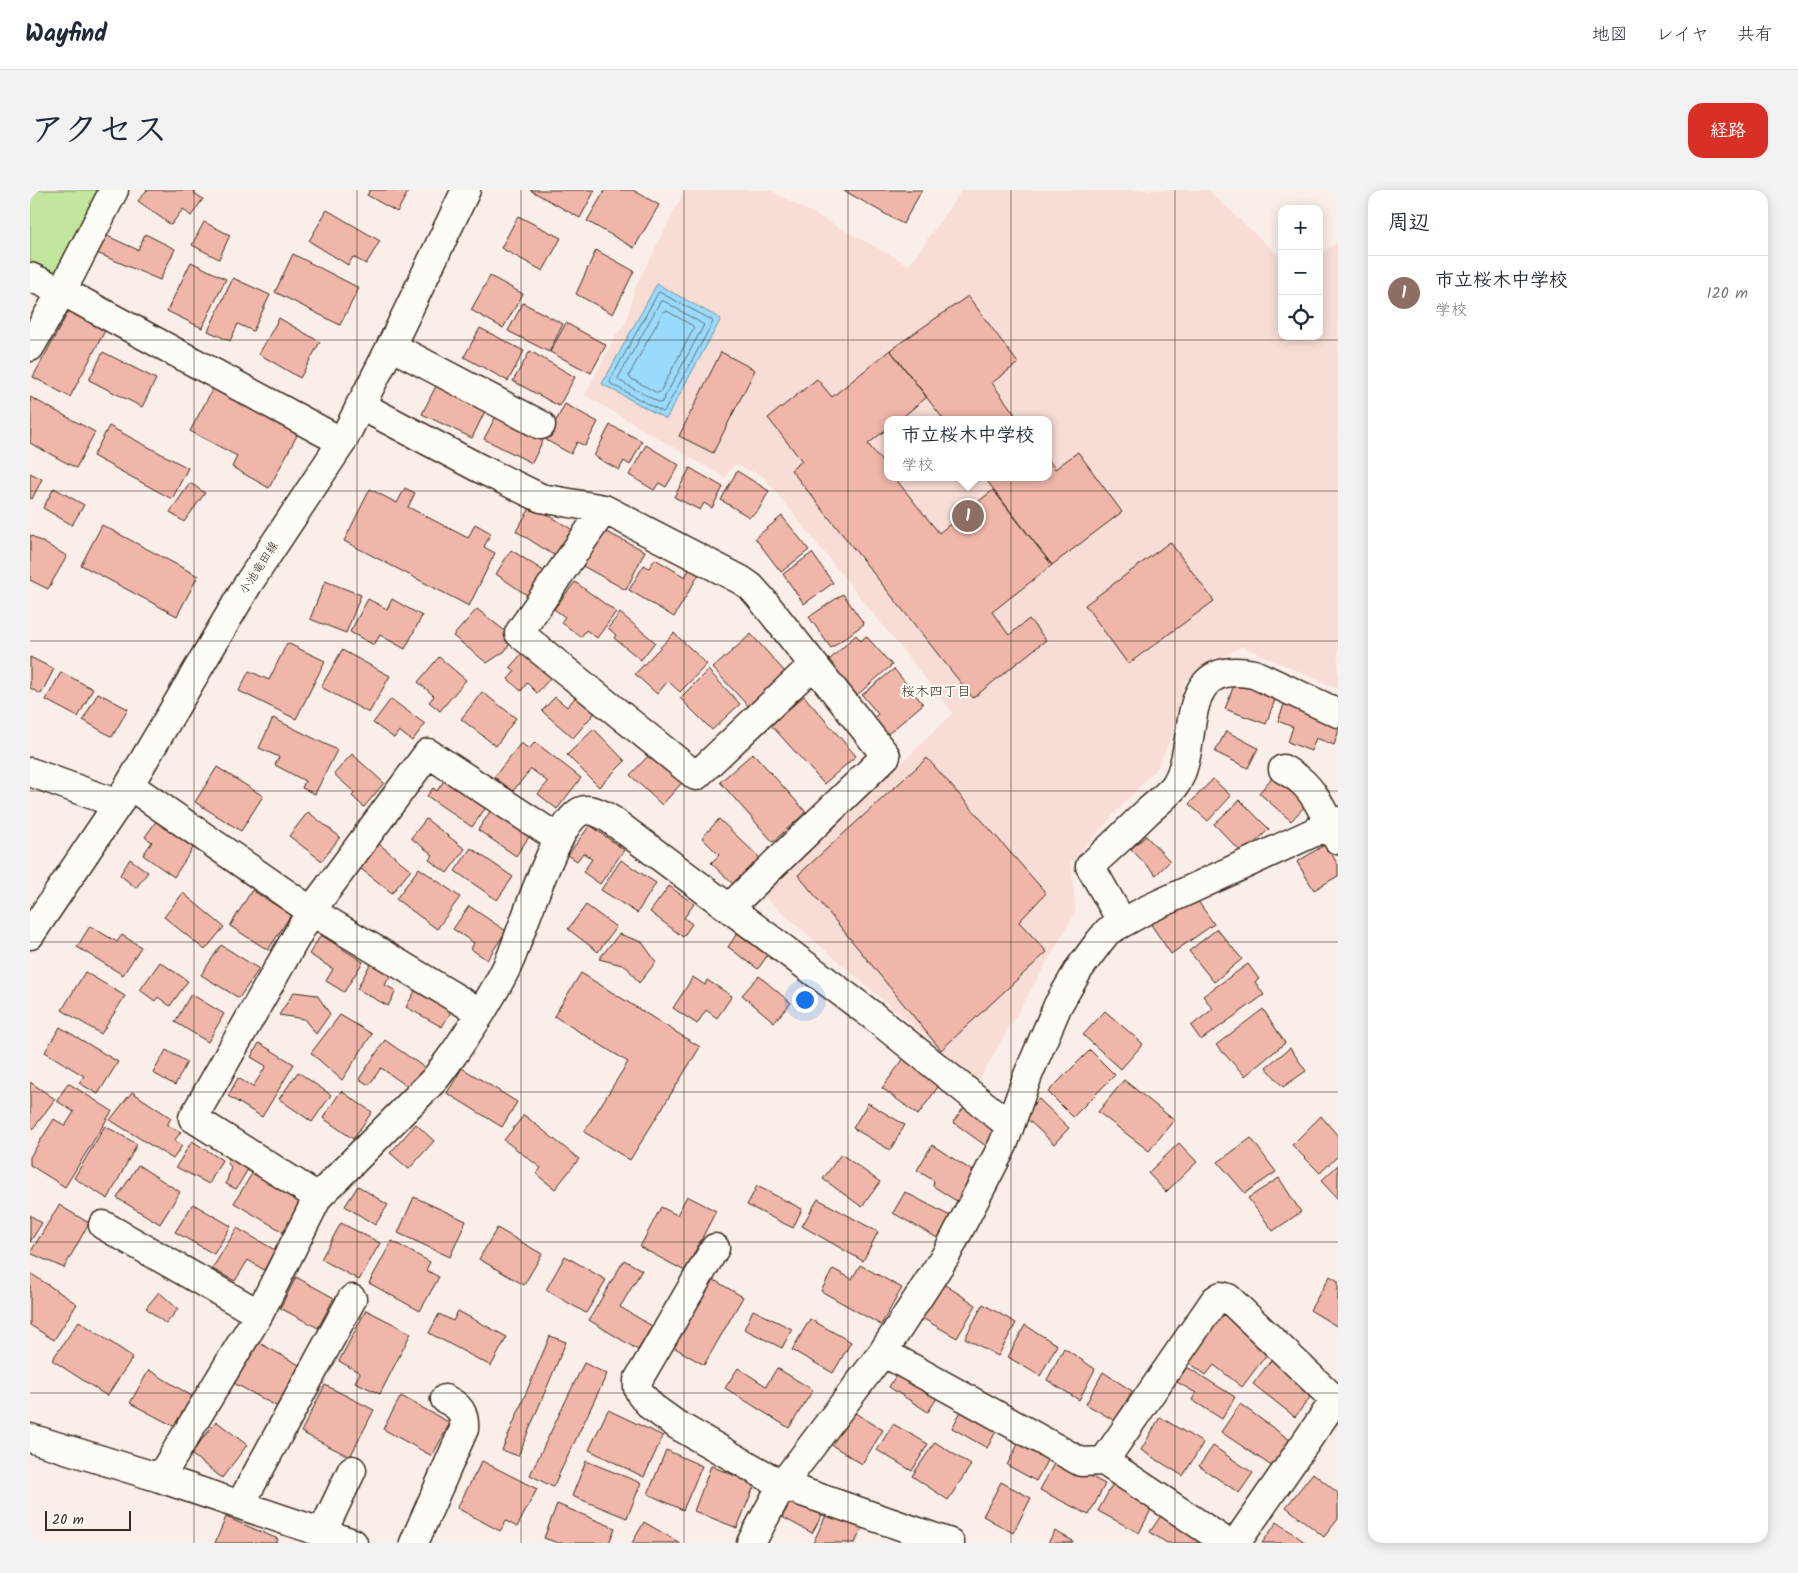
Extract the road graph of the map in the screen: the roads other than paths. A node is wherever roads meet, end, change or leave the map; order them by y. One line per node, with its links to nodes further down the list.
1 (114, 190): 4 (street)
2 (466, 190): 5 (street, 小池竜田線)
3 (30, 277): 4 (street)
4 (62, 291): 6 (street); 9 (street)
5 (390, 346): 7 (street, 小池竜田線); 8 (street)
6 (30, 347)
7 (360, 405): 9 (street, 小池竜田線); 10 (street)
8 (541, 425)
9 (342, 442): 15 (street, 小池竜田線)
10 (604, 509): 11 (street); 11 (street)
11 (814, 665): 18 (street)
12 (1338, 712): 20 (street)
13 (1283, 769): 16 (street)
14 (30, 772): 15 (street)
15 (124, 795): 19 (street); 21 (street, 小池竜田線)
16 (1335, 829): 20 (street)
17 (559, 839): 18 (street); 19 (street); 22 (street)
18 (729, 908): 23 (street)
19 (311, 911): 22 (street); 24 (street)
20 (1122, 922): 23 (street)
21 (30, 935)
22 (481, 1013): 24 (street)
23 (1009, 1125): 29 (street)
24 (318, 1197): 28 (street)
25 (103, 1225): 28 (street)
26 (715, 1248): 36 (street)
27 (352, 1298): 37 (street)
28 (259, 1314): 35 (street)
29 (883, 1352): 33 (street); 36 (street)
30 (445, 1399): 40 (street)
31 (1336, 1401): 33 (street); 44 (street)
32 (30, 1438): 35 (street)
33 (1104, 1461): 43 (street)
34 (352, 1470): 38 (street)
35 (160, 1478): 37 (street)
36 (782, 1485): 41 (street); 42 (street)
37 (240, 1505): 38 (street)
38 (322, 1533): 39 (street)
39 (353, 1543)
40 (414, 1543)
41 (751, 1543)
42 (950, 1543)
43 (1227, 1543)
44 (1236, 1543)

